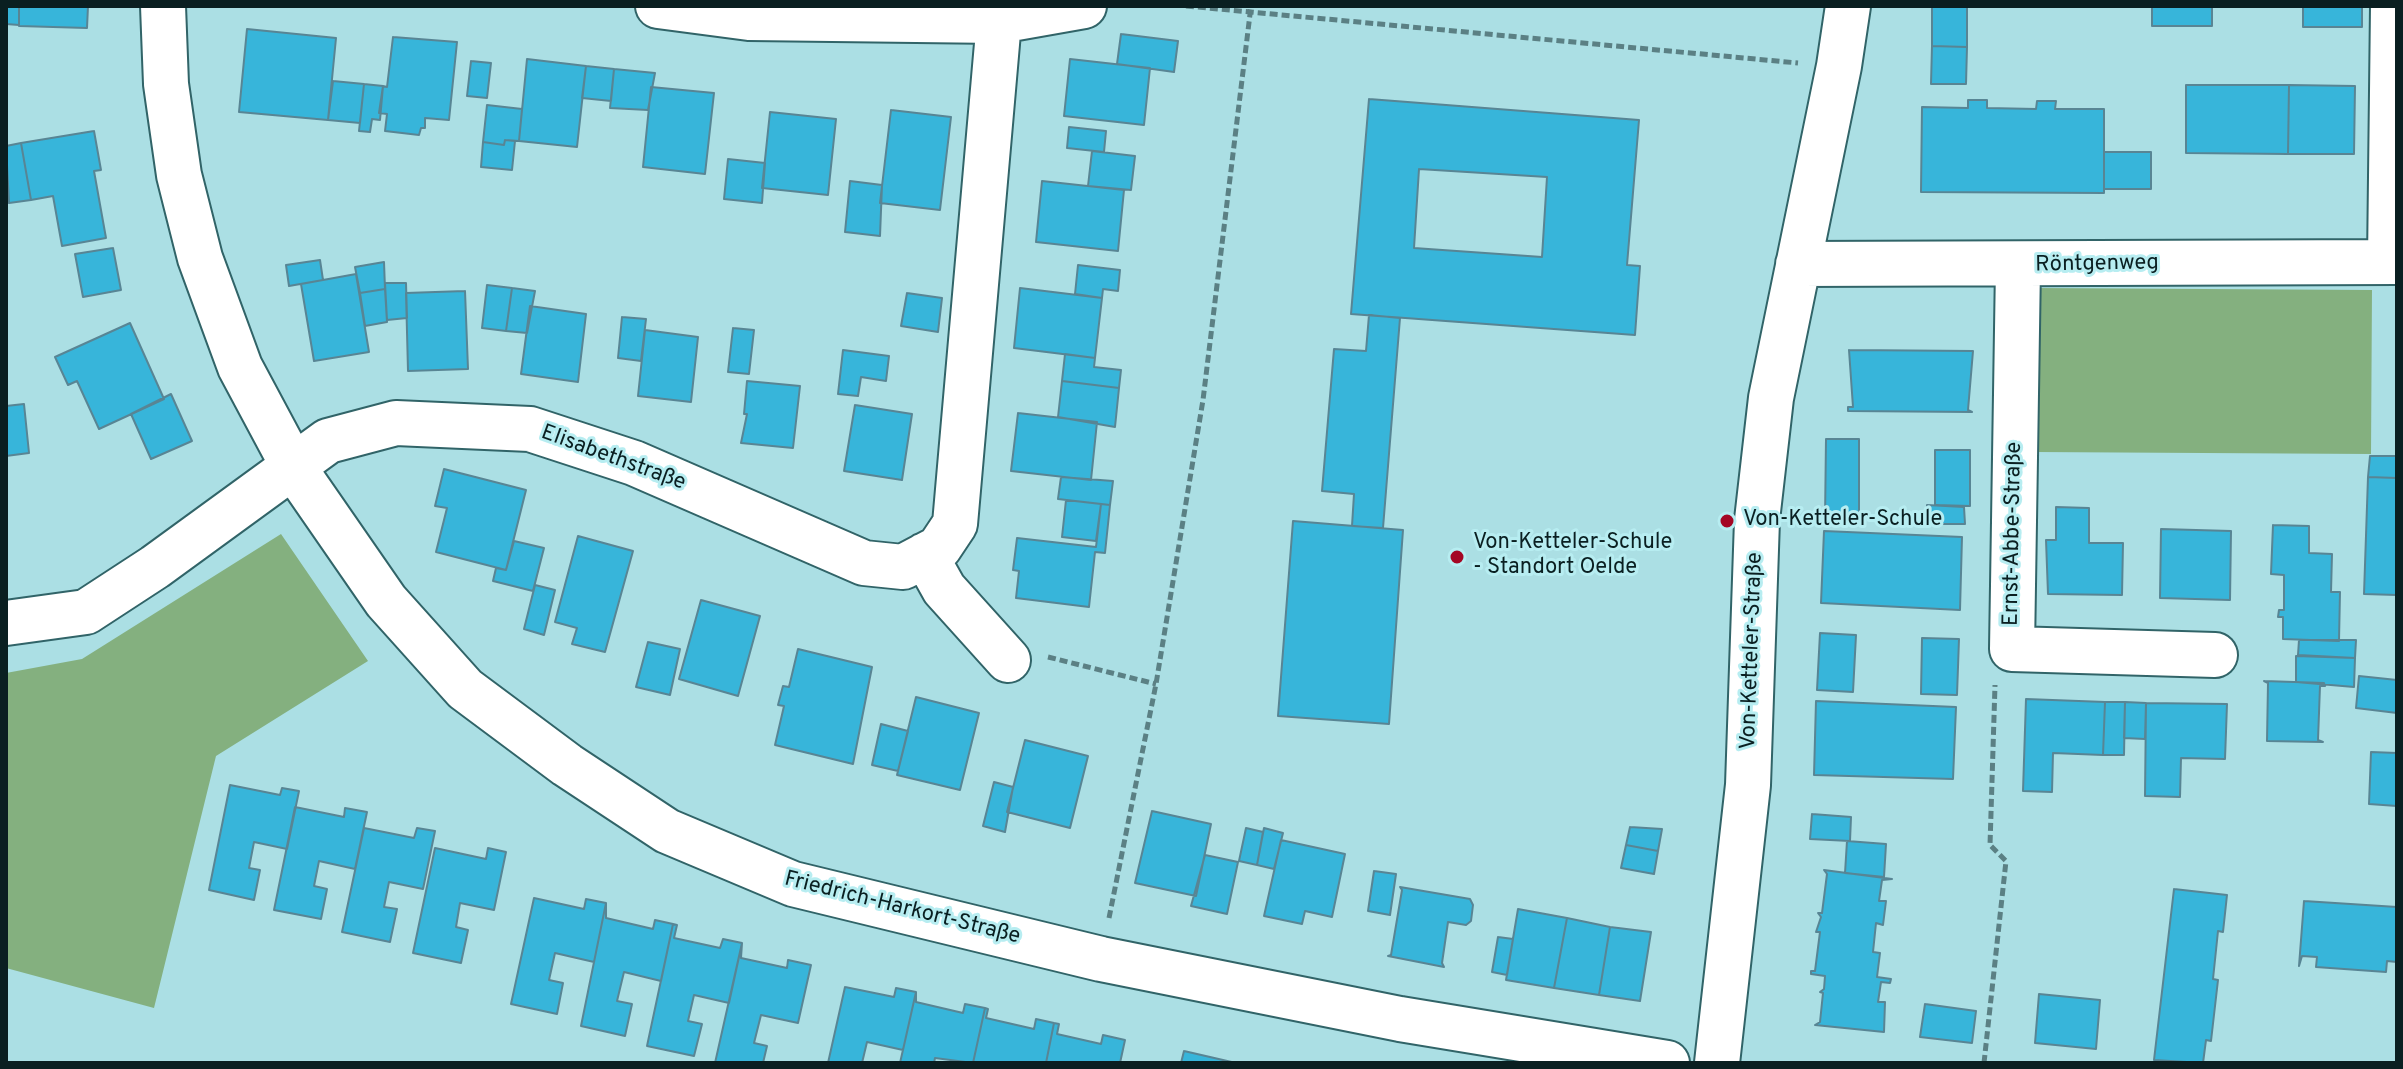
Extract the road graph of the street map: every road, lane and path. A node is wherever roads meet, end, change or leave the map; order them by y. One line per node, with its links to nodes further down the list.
1 (163, 6): 14 (street, Friedrich-Harkort-Straße)
2 (658, 6): 9 (street)
3 (1084, 6): 9 (street)
4 (1186, 6): 8 (path)
5 (1251, 6): 8 (path)
6 (1848, 6): 10 (street, Von-Ketteler-Straße)
7 (2393, 6): 11 (street)
8 (1251, 15): 10 (path); 20 (path)
9 (999, 21): 15 (street, Elisabethstraße)
10 (1839, 66): 12 (street, Von-Ketteler-Straße)
11 (2394, 262): 13 (street, Röntgenweg)
12 (1798, 264): 13 (street, Röntgenweg); 23 (street, Von-Ketteler-Straße)
13 (2018, 266): 17 (street, Ernst-Abbe-Straße)
14 (294, 468): 15 (street, Elisabethstraße); 16 (street, Elisabethstraße); 21 (street, Friedrich-Harkort-Straße)
15 (925, 555): 19 (street)
16 (6, 623)
17 (2012, 649): 18 (street, Ernst-Abbe-Straße); 24 (path)
18 (2215, 655)
19 (1008, 660): 20 (path)
20 (1156, 684): 21 (path)
21 (1101, 959): 22 (street, Friedrich-Harkort-Straße)
22 (1667, 1063)
23 (1717, 1063)
24 (1984, 1063)

